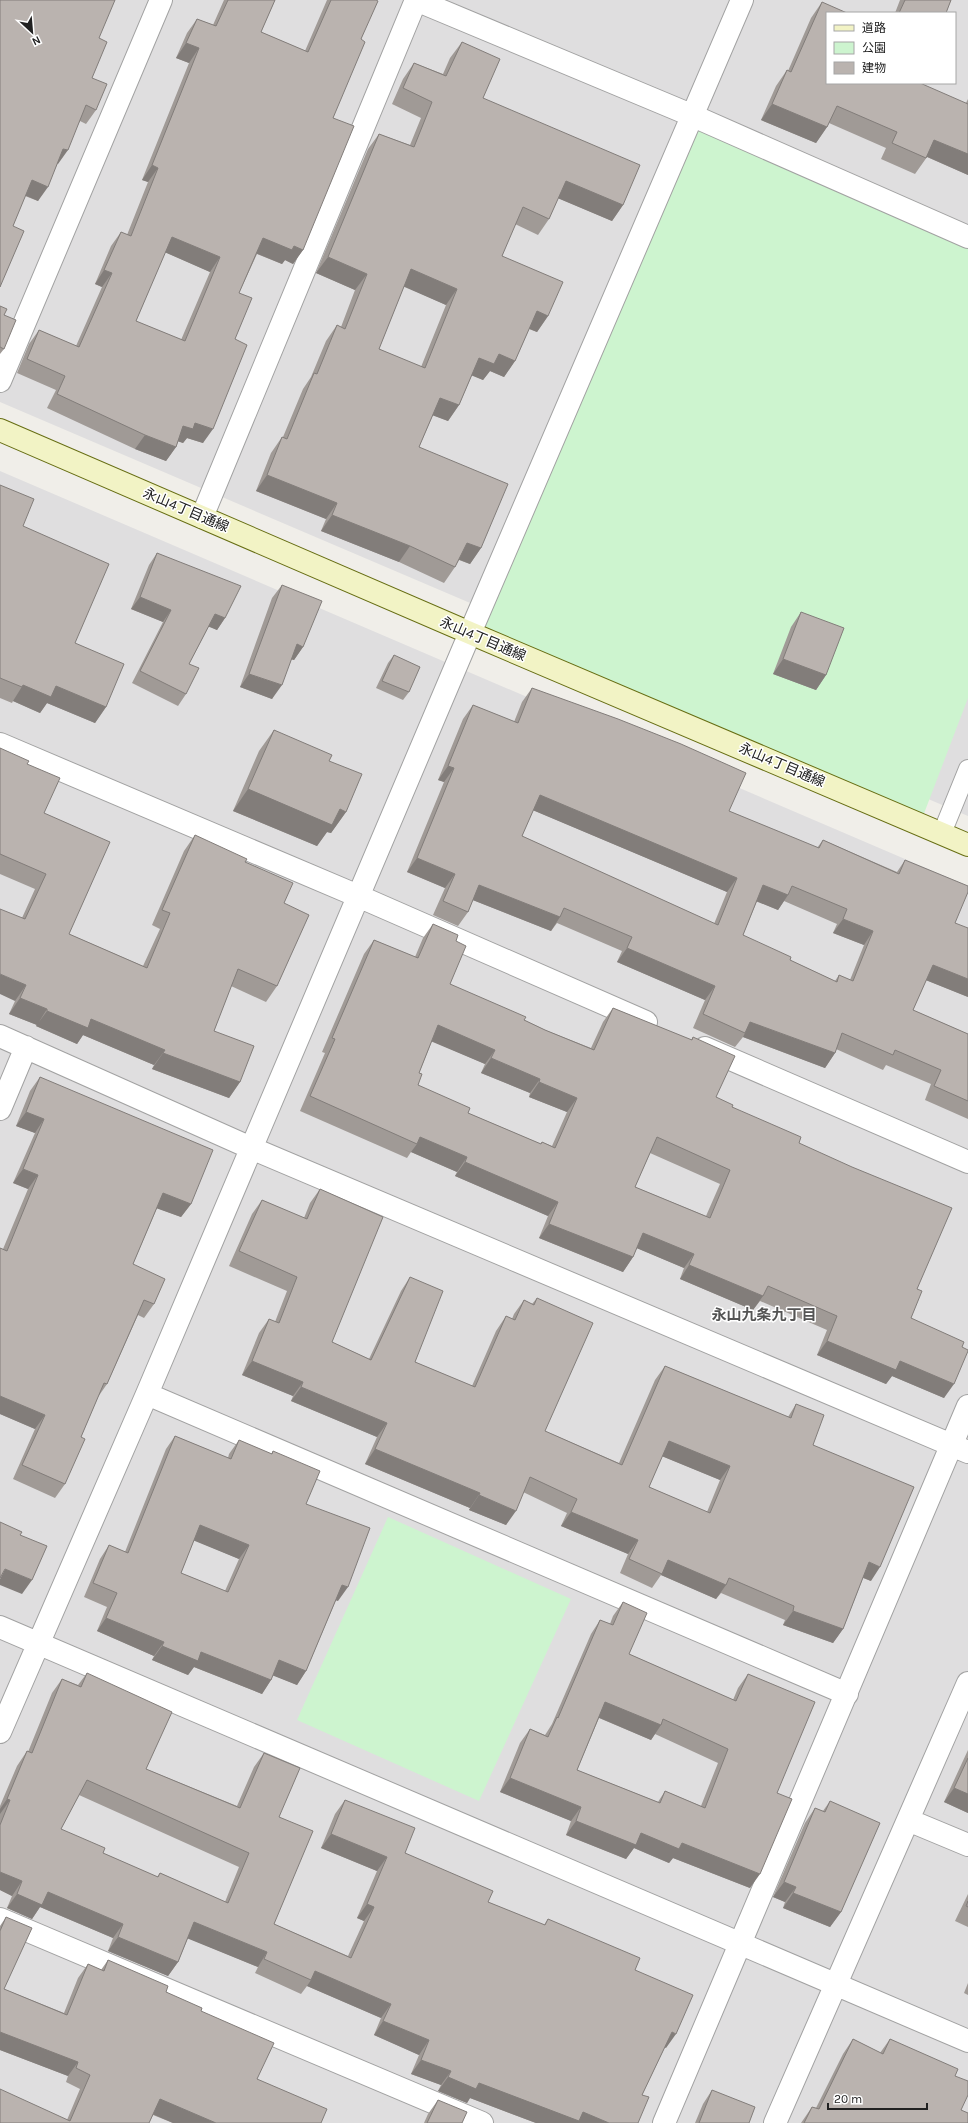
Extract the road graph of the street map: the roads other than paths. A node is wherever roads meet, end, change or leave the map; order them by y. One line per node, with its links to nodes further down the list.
1 (161, 0): 6 (street)
2 (416, 0): 4 (street); 8 (street)
3 (742, 0): 4 (street)
4 (691, 115): 5 (street); 9 (street)
5 (968, 237)
6 (0, 381)
7 (0, 430): 8 (street, 永山4丁目通線)
8 (202, 517): 9 (street, 永山4丁目通線)
9 (470, 634): 12 (street, 永山4丁目通線); 14 (street)
10 (0, 744): 14 (street)
11 (968, 769): 12 (lane)
12 (942, 833): 13 (street, 永山4丁目通線)
13 (968, 844)
14 (358, 896): 15 (street); 20 (street)
15 (665, 1030)
16 (0, 1036): 18 (street)
17 (687, 1040): 21 (street)
18 (26, 1047): 19 (street); 20 (street)
19 (0, 1109)
20 (251, 1148): 22 (street); 24 (street)
21 (968, 1162)
22 (147, 1394): 26 (street); 28 (street)
23 (968, 1406): 24 (street)
24 (959, 1448): 28 (street)
25 (0, 1627): 26 (street)
26 (38, 1643): 29 (street); 33 (street)
27 (968, 1683): 30 (street)
28 (847, 1694): 33 (street)
29 (0, 1732)
30 (908, 1820): 31 (street); 34 (street)
31 (968, 1845)
32 (0, 1919): 36 (street)
33 (740, 1942): 34 (street); 37 (street)
34 (835, 1984): 35 (street); 38 (street)
35 (968, 2041)
36 (482, 2123)
37 (664, 2123)
38 (775, 2123)

